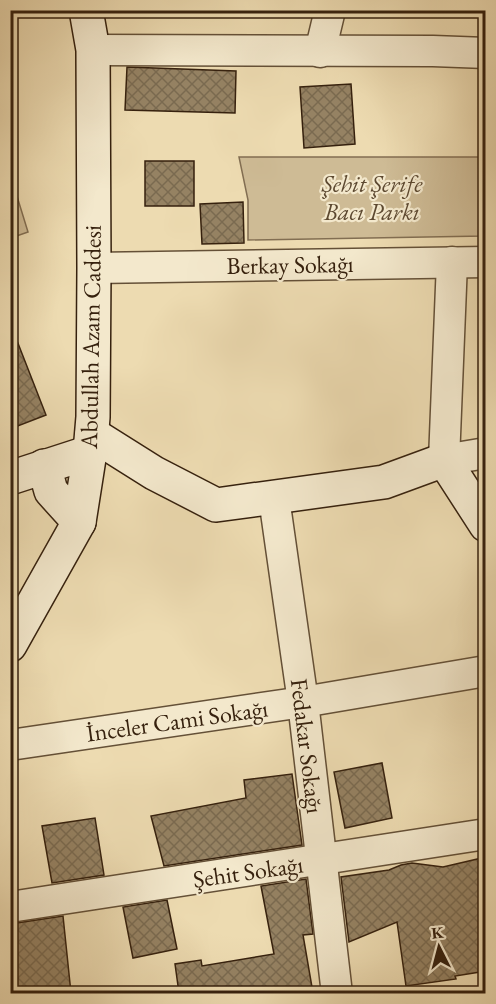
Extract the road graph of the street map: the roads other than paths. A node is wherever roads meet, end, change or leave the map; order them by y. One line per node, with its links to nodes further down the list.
1 (86, 10): 3 (street, Abdullah Azam Caddesi)
2 (330, 10): 4 (street)
3 (93, 50): 4 (street); 8 (street, Abdullah Azam Caddesi)
4 (320, 51): 5 (street)
5 (486, 53)
6 (452, 262): 7 (street, Berkay Sokağı); 8 (street, Berkay Sokağı); 11 (street)
7 (486, 262)
8 (94, 268): 9 (street, Abdullah Azam Caddesi)
9 (91, 443): 12 (street); 14 (street); 15 (street, Abdullah Azam Caddesi)
10 (486, 453): 11 (street)
11 (444, 460): 14 (street); 16 (street)
12 (44, 466): 13 (street); 15 (street)
13 (10, 478)
14 (274, 498): 19 (street, Fedakar Sokağı)
15 (79, 522): 17 (street, Abdullah Azam Caddesi)
16 (486, 525)
17 (10, 645)
18 (486, 671): 19 (street, İnceler Cami Sokağı)
19 (303, 702): 20 (street, İnceler Cami Sokağı); 22 (street, Fedakar Sokağı)
20 (10, 746)
21 (486, 834): 22 (street, Şehit Sokağı)
22 (321, 861): 23 (street, Şehit Sokağı); 24 (street, Fedakar Sokağı)
23 (10, 907)
24 (337, 993)

